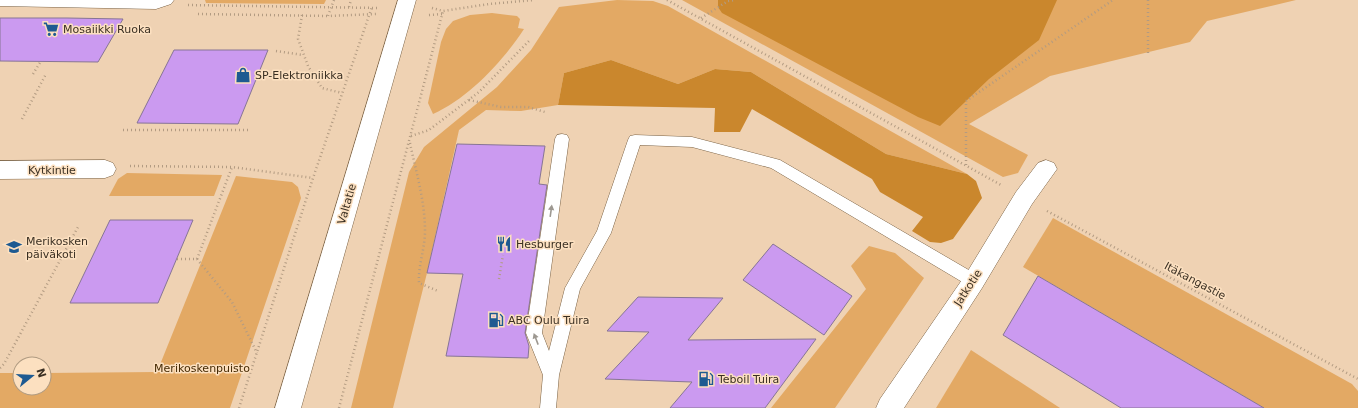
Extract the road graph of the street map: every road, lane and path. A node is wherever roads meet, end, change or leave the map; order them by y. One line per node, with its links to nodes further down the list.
1 (0, 0): 10 (street)
2 (334, 0): 11 (path)
3 (351, 0): 12 (path)
4 (407, 0): 59 (street, Valtatie)
5 (534, 0): 16 (path)
6 (667, 0): 23 (path, Itäkangastie)
7 (735, 0): 23 (path)
8 (1113, 0): 40 (path)
9 (1148, 0): 26 (path)
10 (160, 1): 11 (path)
11 (331, 6): 12 (path); 22 (path)
12 (349, 6): 13 (path)
13 (372, 7): 14 (path); 18 (path)
14 (385, 8)
15 (433, 8): 16 (path)
16 (443, 13): 21 (path); 37 (path)
17 (198, 14): 20 (path)
18 (370, 14): 19 (path); 22 (path); 31 (path)
19 (383, 14)
20 (302, 15): 22 (path); 27 (path)
21 (429, 15)
22 (328, 16)
23 (701, 18): 40 (path, Itäkangastie)
24 (529, 41): 32 (path)
25 (276, 51): 27 (path)
26 (1148, 52)
27 (303, 55): 31 (path)
28 (41, 61): 29 (path)
29 (33, 74)
30 (46, 74): 34 (path)
31 (342, 94): 45 (path)
32 (468, 100): 33 (path); 37 (path)
33 (545, 112)
34 (22, 120)
35 (123, 130): 36 (path)
36 (250, 130)
37 (411, 136): 39 (path)
38 (562, 138): 56 (lane, one-way to 38)
39 (409, 143): 53 (path); 60 (path)
40 (966, 165): 46 (path, Itäkangastie)
41 (232, 167): 42 (path); 45 (path); 50 (path)
42 (105, 169): 44 (street, Kytkintie)
43 (1046, 169): 46 (street, Jatkotie)
44 (0, 170)
45 (313, 178): 54 (path)
46 (1024, 198): 52 (street, Jatkotie); 57 (path, Itäkangastie)
47 (78, 227): 55 (path)
48 (503, 254): 51 (path)
49 (177, 259): 50 (path)
50 (197, 259): 54 (path)
51 (499, 279)
52 (974, 281): 56 (lane); 62 (street, Jatkotie)
53 (438, 292)
54 (257, 353): 58 (path)
55 (0, 368)
56 (551, 375): 61 (lane)
57 (1358, 379)
58 (239, 408)
59 (288, 408)
60 (339, 408)
61 (548, 408)
62 (889, 408)

